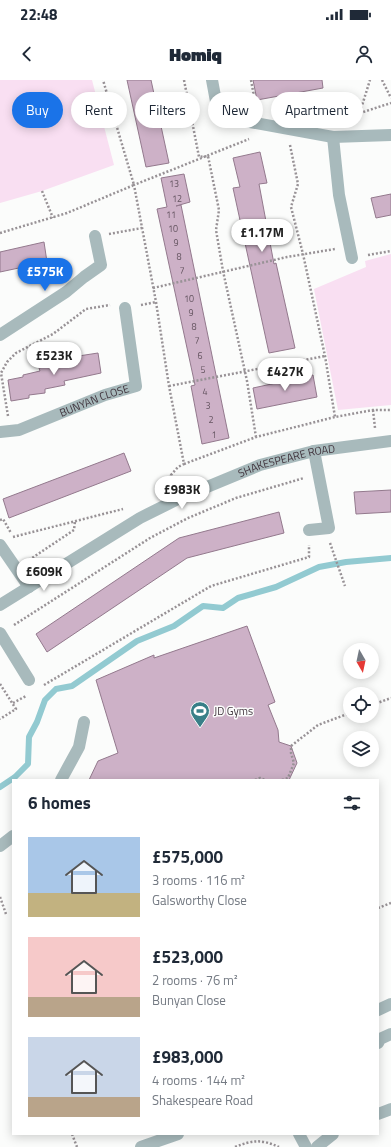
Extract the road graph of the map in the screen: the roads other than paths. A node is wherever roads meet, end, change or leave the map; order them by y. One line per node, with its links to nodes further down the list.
1 (212, 80): 3 (street)
2 (391, 135): 3 (street)
3 (333, 137): 5 (street)
4 (95, 236): 7 (street)
5 (351, 252)
6 (125, 308): 8 (street, BUNYAN CLOSE)
7 (0, 335)
8 (5, 432)
9 (391, 442): 10 (street, SHAKESPEARE ROAD)
10 (314, 451): 11 (street); 13 (street, SHAKESPEARE ROAD)
11 (309, 530)
12 (0, 545): 13 (street)
13 (29, 587): 14 (street, SHAKESPEARE ROAD)
14 (0, 605)
15 (0, 633): 16 (street)
16 (29, 680)
17 (84, 722): 18 (street)
18 (62, 779)
19 (12, 837): 20 (street)
20 (0, 846)
21 (391, 1004): 22 (street)
22 (379, 1010)
23 (391, 1109): 24 (street)
24 (379, 1114)
25 (175, 1135): 27 (street)
26 (299, 1135): 28 (street)
27 (141, 1147)
28 (306, 1147)

